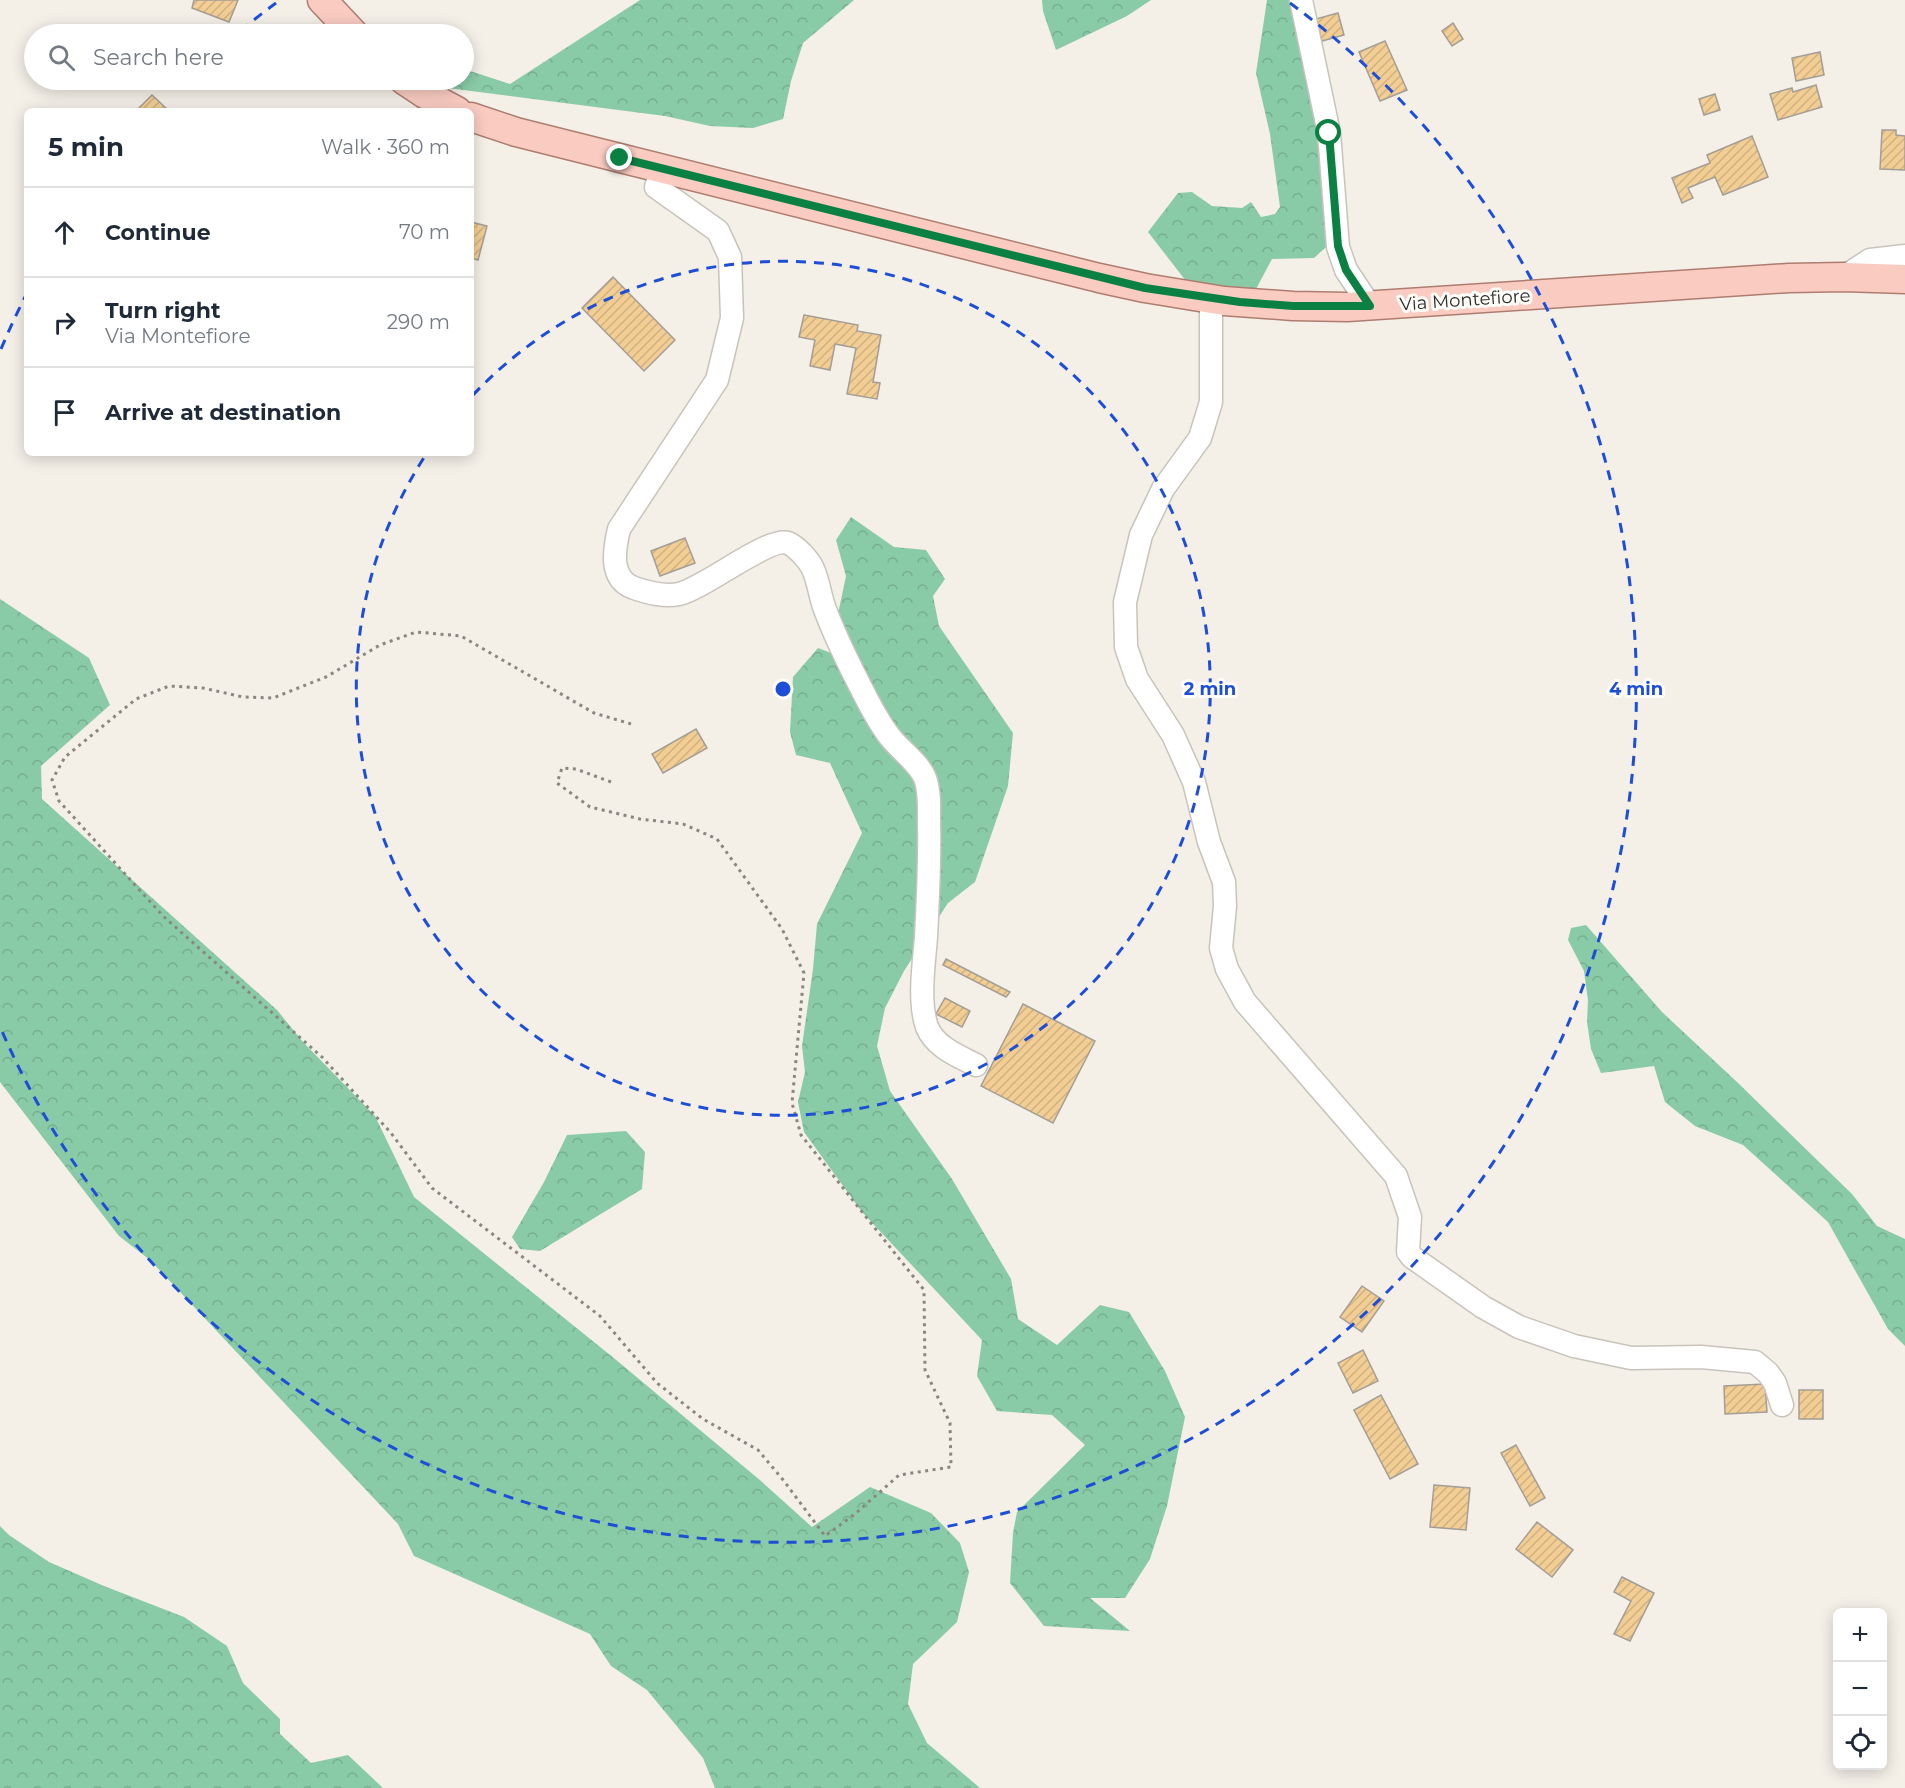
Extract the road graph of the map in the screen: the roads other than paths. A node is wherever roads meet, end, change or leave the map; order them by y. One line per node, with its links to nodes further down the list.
1 (322, 0): 3 (main road)
2 (1301, 0): 12 (lane)
3 (345, 24)
4 (419, 90): 5 (main road)
5 (451, 108)
6 (474, 118): 7 (main road, Via Montefiore)
7 (662, 168): 11 (main road, Via Montefiore); 13 (lane)
8 (1905, 256): 9 (lane)
9 (1844, 277): 10 (main road, Via Montefiore); 12 (main road, Via Montefiore)
10 (1905, 279)
11 (1211, 299): 12 (main road, Via Montefiore); 14 (lane)
12 (1370, 306)
13 (976, 1065)
14 (1782, 1405)

